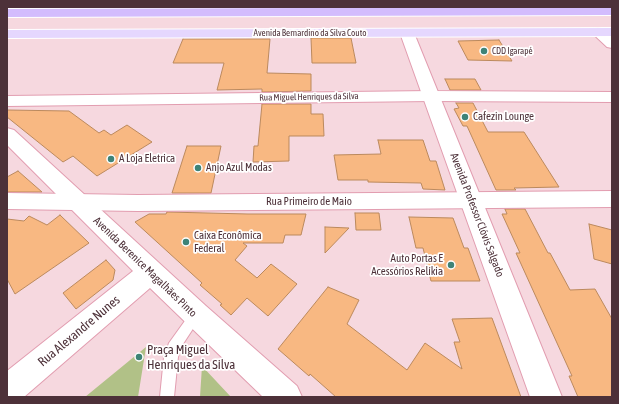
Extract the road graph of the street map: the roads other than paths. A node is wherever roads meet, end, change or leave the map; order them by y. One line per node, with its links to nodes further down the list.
1 (612, 12): 3 (highway)
2 (7, 13): 3 (highway)
3 (584, 13): 4 (main road)
4 (605, 32): 5 (main road, Avenida Bernardino da Silva Couto); 7 (main road)
5 (407, 33): 6 (main road, Avenida Bernardino da Silva Couto); 8 (main road, Avenida Professor Clóvis Salgado)
6 (7, 34)
7 (612, 44)
8 (432, 96): 9 (street, Rua Miguel Henriques da Silva); 10 (street, Rua Miguel Henriques da Silva); 15 (main road, Avenida Professor Clóvis Salgado)
9 (612, 96)
10 (7, 101)
11 (7, 134): 14 (main road, Avenida Berenice Magalhães Pinto)
12 (612, 199): 15 (street, Rua Primeiro de Maio)
13 (7, 201): 14 (street, Rua Primeiro de Maio)
14 (78, 201): 15 (street, Rua Primeiro de Maio); 16 (main road, Avenida Berenice Magalhães Pinto)
15 (472, 201): 21 (main road, Avenida Professor Clóvis Salgado)
16 (151, 272): 17 (main road, Avenida Berenice Magalhães Pinto); 18 (main road, Rua Alexandre Nunes)
17 (196, 315): 19 (lane); 20 (main road, Avenida Berenice Magalhães Pinto)
18 (7, 391)
19 (167, 397)
20 (286, 397)
21 (546, 397)

